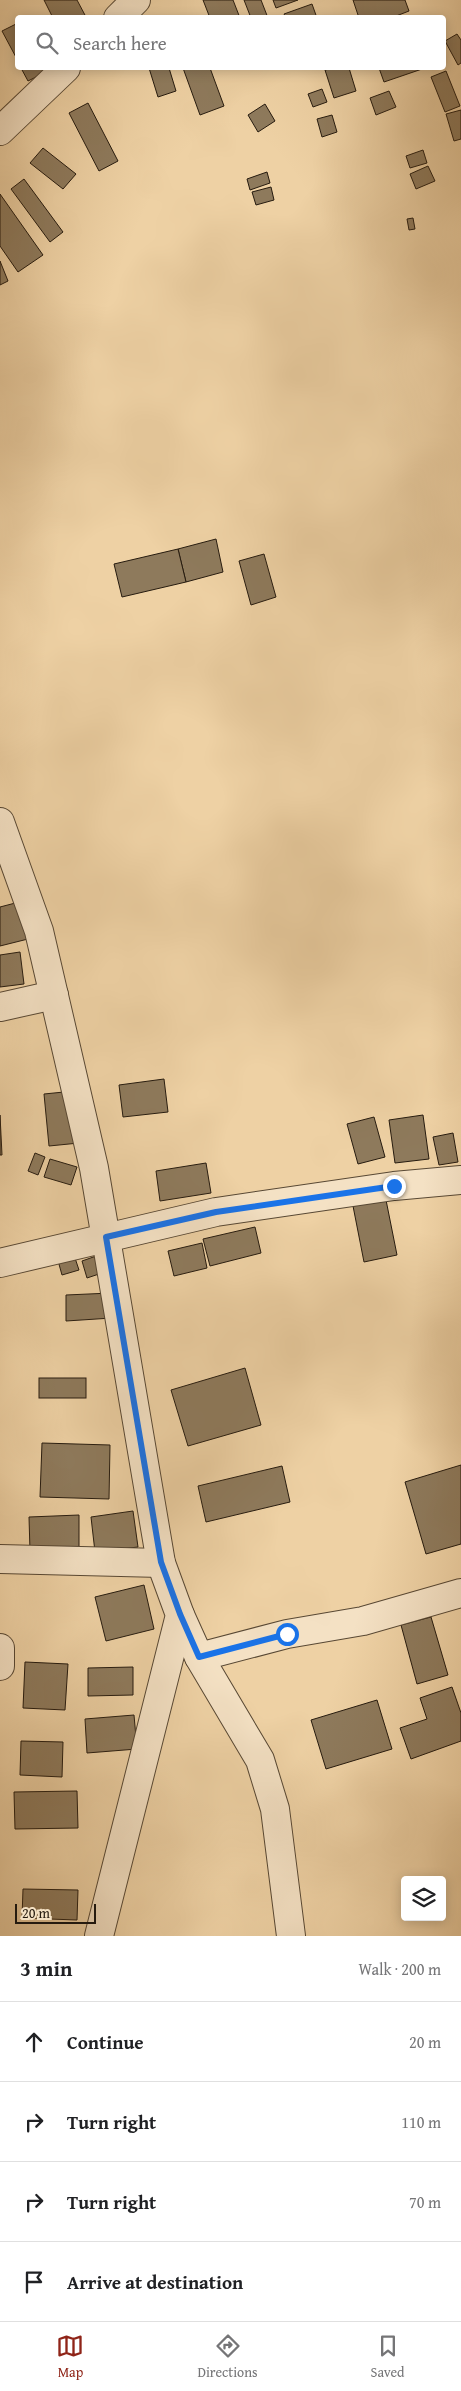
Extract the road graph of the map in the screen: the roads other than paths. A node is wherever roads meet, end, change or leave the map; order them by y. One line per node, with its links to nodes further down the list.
1 (136, 0): 2 (street)
2 (121, 15)
3 (64, 70): 4 (street)
4 (0, 131)
5 (0, 822): 6 (street)
6 (54, 995): 7 (street); 9 (street)
7 (0, 1007)
8 (461, 1180): 9 (street)
9 (106, 1237): 10 (street); 12 (street)
10 (0, 1263)
11 (0, 1559): 12 (street)
12 (161, 1562): 14 (street)
13 (461, 1593): 16 (street)
14 (180, 1614): 16 (street); 18 (street)
15 (0, 1648): 17 (street)
16 (199, 1657): 19 (street)
17 (0, 1666)
18 (99, 1936)
19 (290, 1936)

